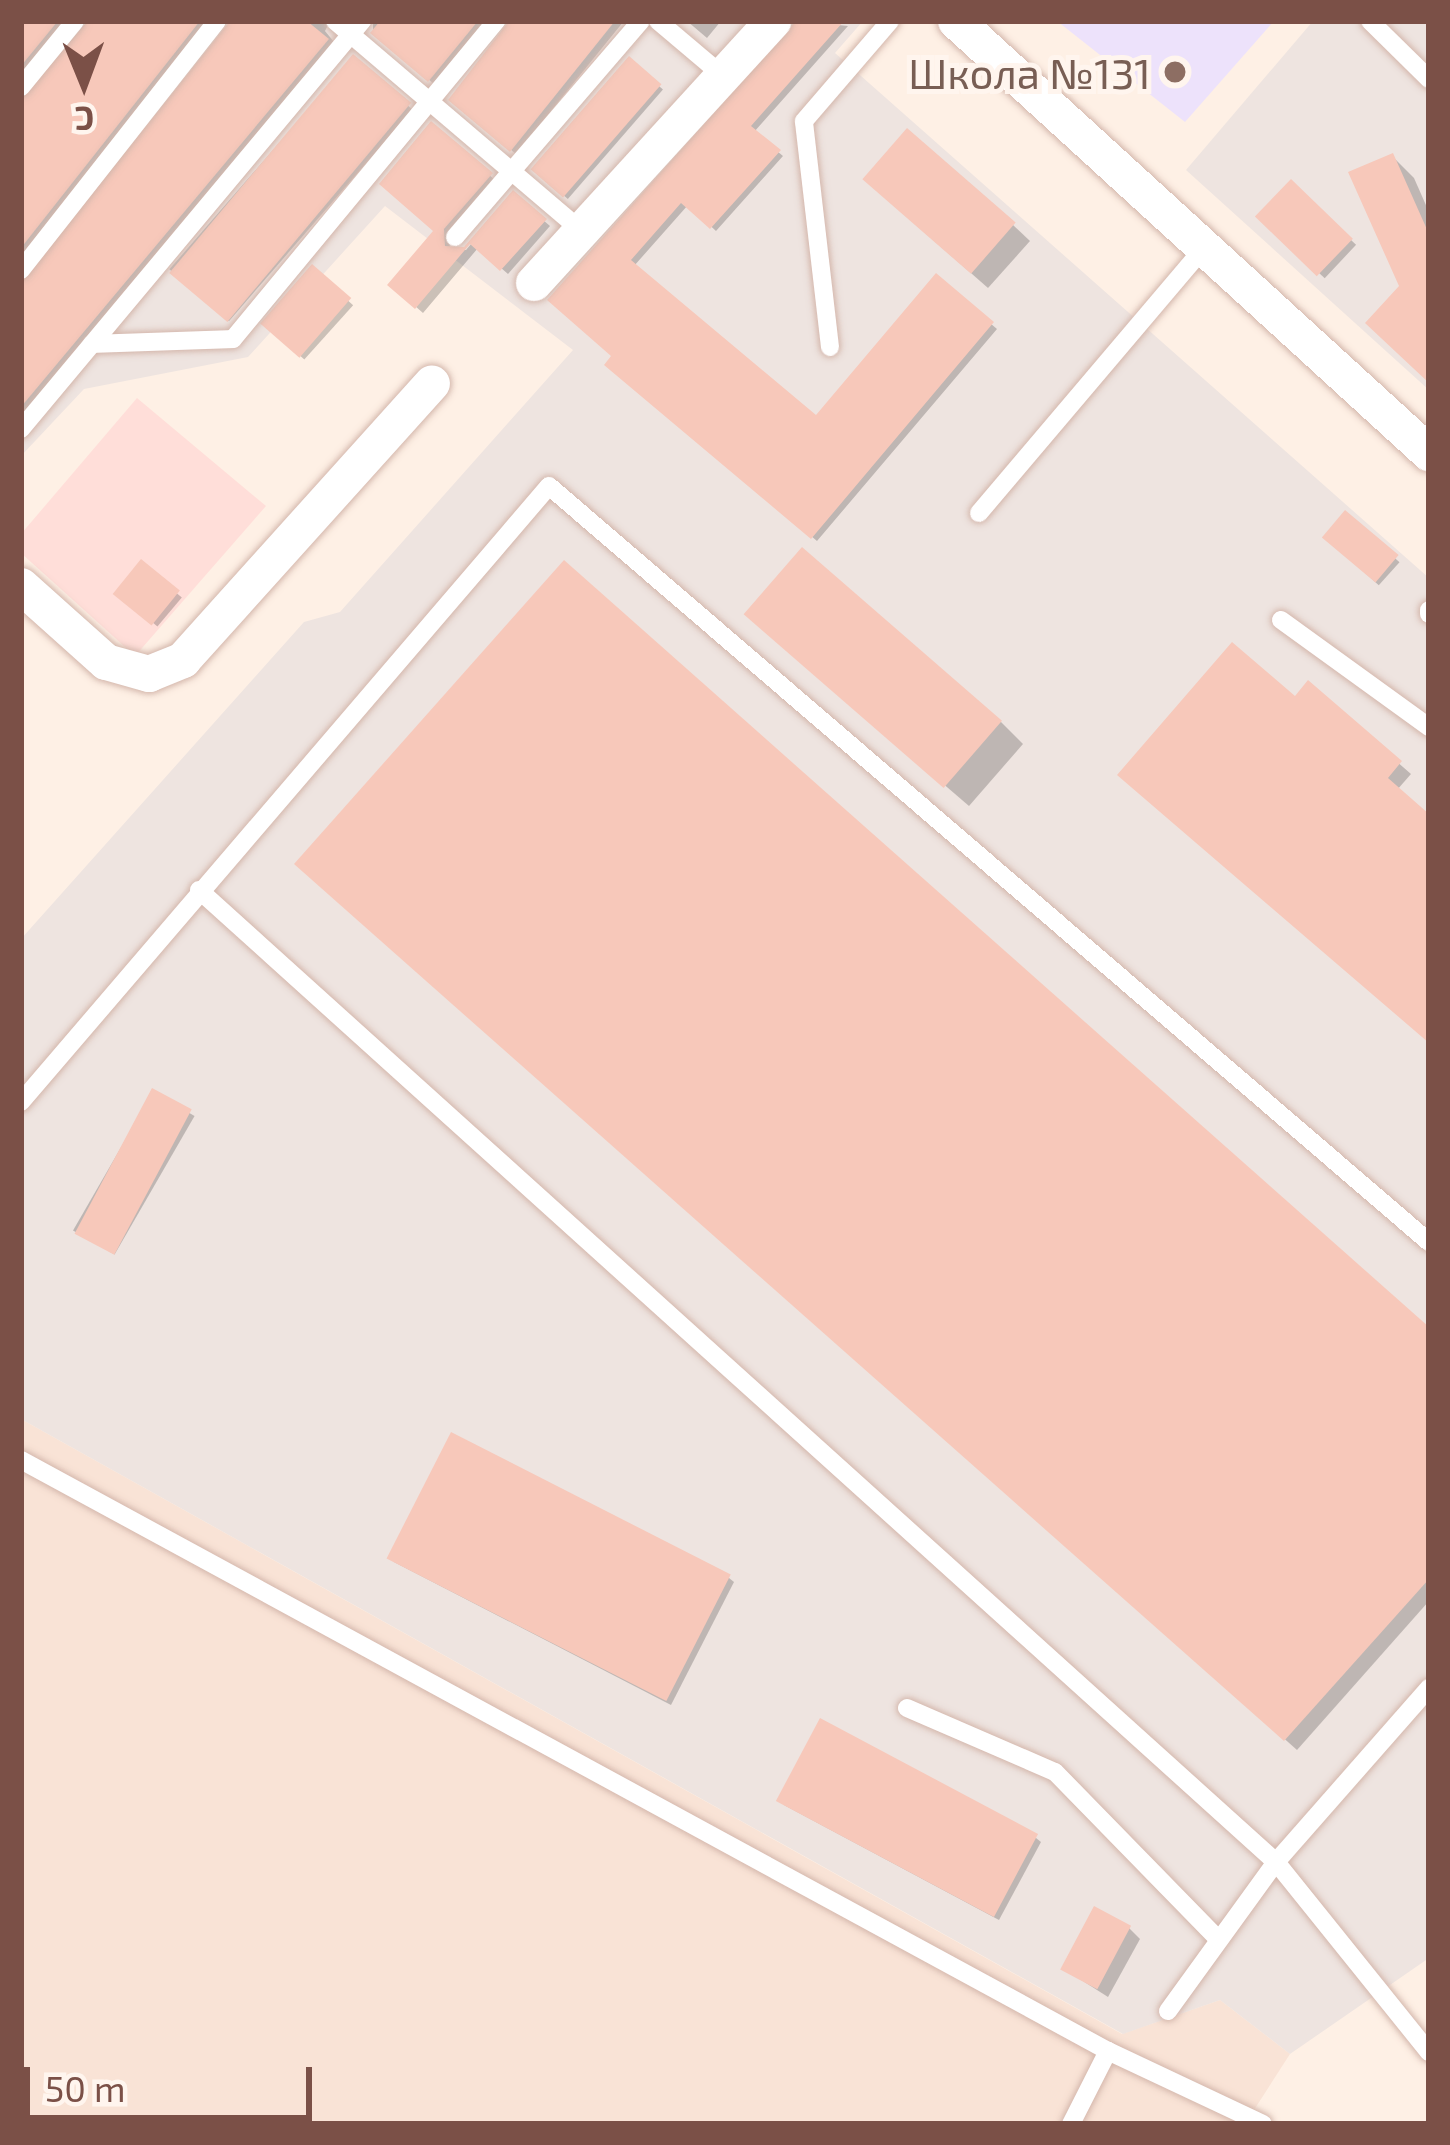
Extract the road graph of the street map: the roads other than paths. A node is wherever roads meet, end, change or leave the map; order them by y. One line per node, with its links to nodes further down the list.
1 (75, 21): 14 (lane)
2 (217, 21): 20 (lane)
3 (335, 21): 11 (lane)
4 (496, 21): 15 (lane)
5 (641, 21): 16 (lane)
6 (658, 21): 12 (lane)
7 (772, 21): 12 (street)
8 (890, 21): 23 (lane)
9 (956, 21): 19 (street)
10 (1370, 21): 13 (lane)
11 (356, 28): 15 (lane); 22 (lane)
12 (723, 76): 17 (street)
13 (1429, 79)
14 (21, 87)
15 (428, 100): 16 (lane); 22 (lane)
16 (512, 171): 17 (lane); 18 (lane)
17 (582, 231): 21 (street)
18 (455, 237)
19 (1201, 250): 26 (street); 27 (lane)
20 (21, 270)
21 (535, 284)
22 (92, 344): 25 (lane)
23 (830, 346)
24 (432, 383): 28 (street)
25 (21, 429)
26 (1429, 453)
27 (979, 513)
28 (21, 586)
29 (1281, 620): 30 (lane)
30 (1429, 727)
31 (199, 890): 32 (lane); 33 (lane); 37 (lane)
32 (21, 1102)
33 (1429, 1241)
34 (21, 1460): 41 (lane)
35 (1429, 1688): 37 (lane)
36 (907, 1708): 38 (lane)
37 (1276, 1862): 38 (lane); 40 (lane)
38 (1217, 1938): 39 (lane)
39 (1168, 2011)
40 (1427, 2046)
41 (1108, 2051): 42 (lane); 43 (lane)
42 (1070, 2124)
43 (1263, 2124)

